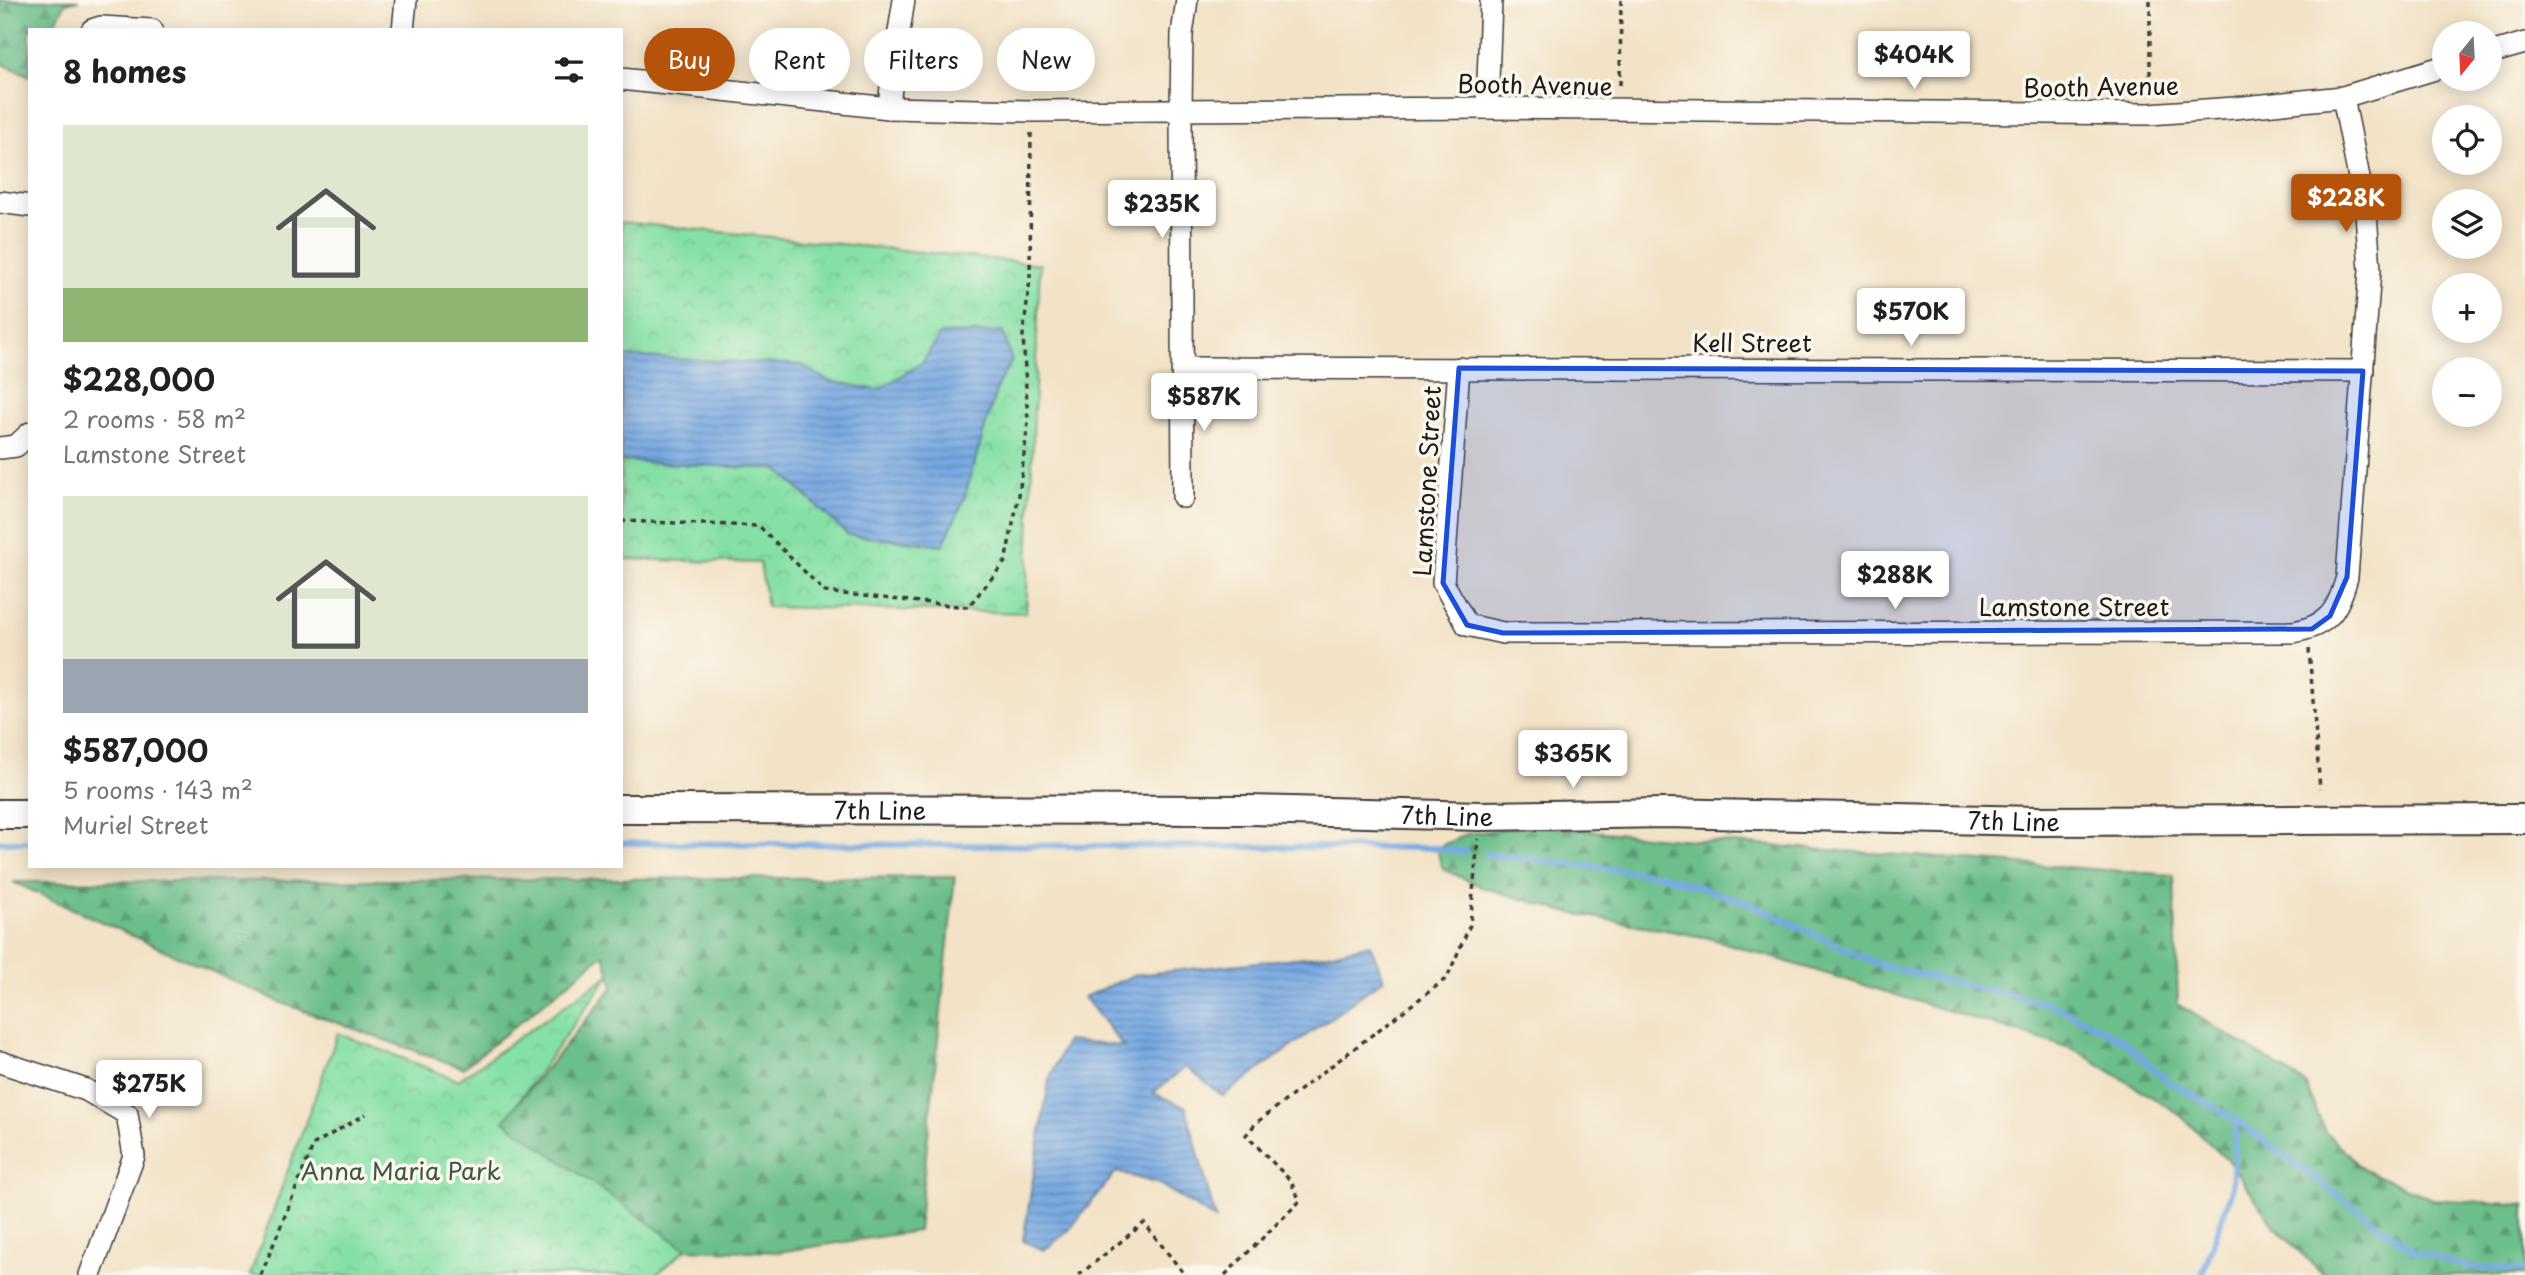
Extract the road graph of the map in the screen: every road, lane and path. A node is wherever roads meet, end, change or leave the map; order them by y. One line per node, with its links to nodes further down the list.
1 (406, 0): 9 (street)
2 (904, 0): 17 (street)
3 (1187, 0): 19 (street)
4 (1491, 0): 18 (street)
5 (1620, 0): 14 (path)
6 (2150, 0): 15 (path)
7 (97, 28): 8 (street)
8 (117, 28)
9 (403, 28)
10 (2525, 43): 11 (street)
11 (2502, 50)
12 (2432, 70): 16 (street, Booth Avenue)
13 (623, 79): 17 (street, Booth Avenue)
14 (1620, 85)
15 (2151, 87)
16 (2343, 97): 18 (street, Booth Avenue); 25 (street, Lamstone Street)
17 (889, 108): 19 (street, Booth Avenue)
18 (1487, 108): 19 (street, Booth Avenue)
19 (1181, 111): 23 (street)
20 (1031, 136): 29 (path)
21 (0, 202): 22 (street)
22 (28, 206)
23 (1184, 368): 24 (street, Kell Street); 28 (street)
24 (1459, 368): 25 (street, Kell Street); 25 (street, Lamstone Street)
25 (2363, 371)
26 (28, 435): 27 (street)
27 (0, 448)
28 (1183, 497)
29 (623, 521)
30 (2309, 647): 31 (path)
31 (2320, 789)
32 (623, 809): 35 (street, 7th Line)
33 (0, 814): 34 (street)
34 (28, 814)
35 (1480, 816): 36 (street, 7th Line); 43 (path)
36 (2525, 819)
37 (0, 1062): 39 (street)
38 (366, 1114): 40 (path)
39 (90, 1275)
40 (261, 1275)
41 (1079, 1275): 42 (path)
42 (1185, 1275)
43 (1224, 1275)

